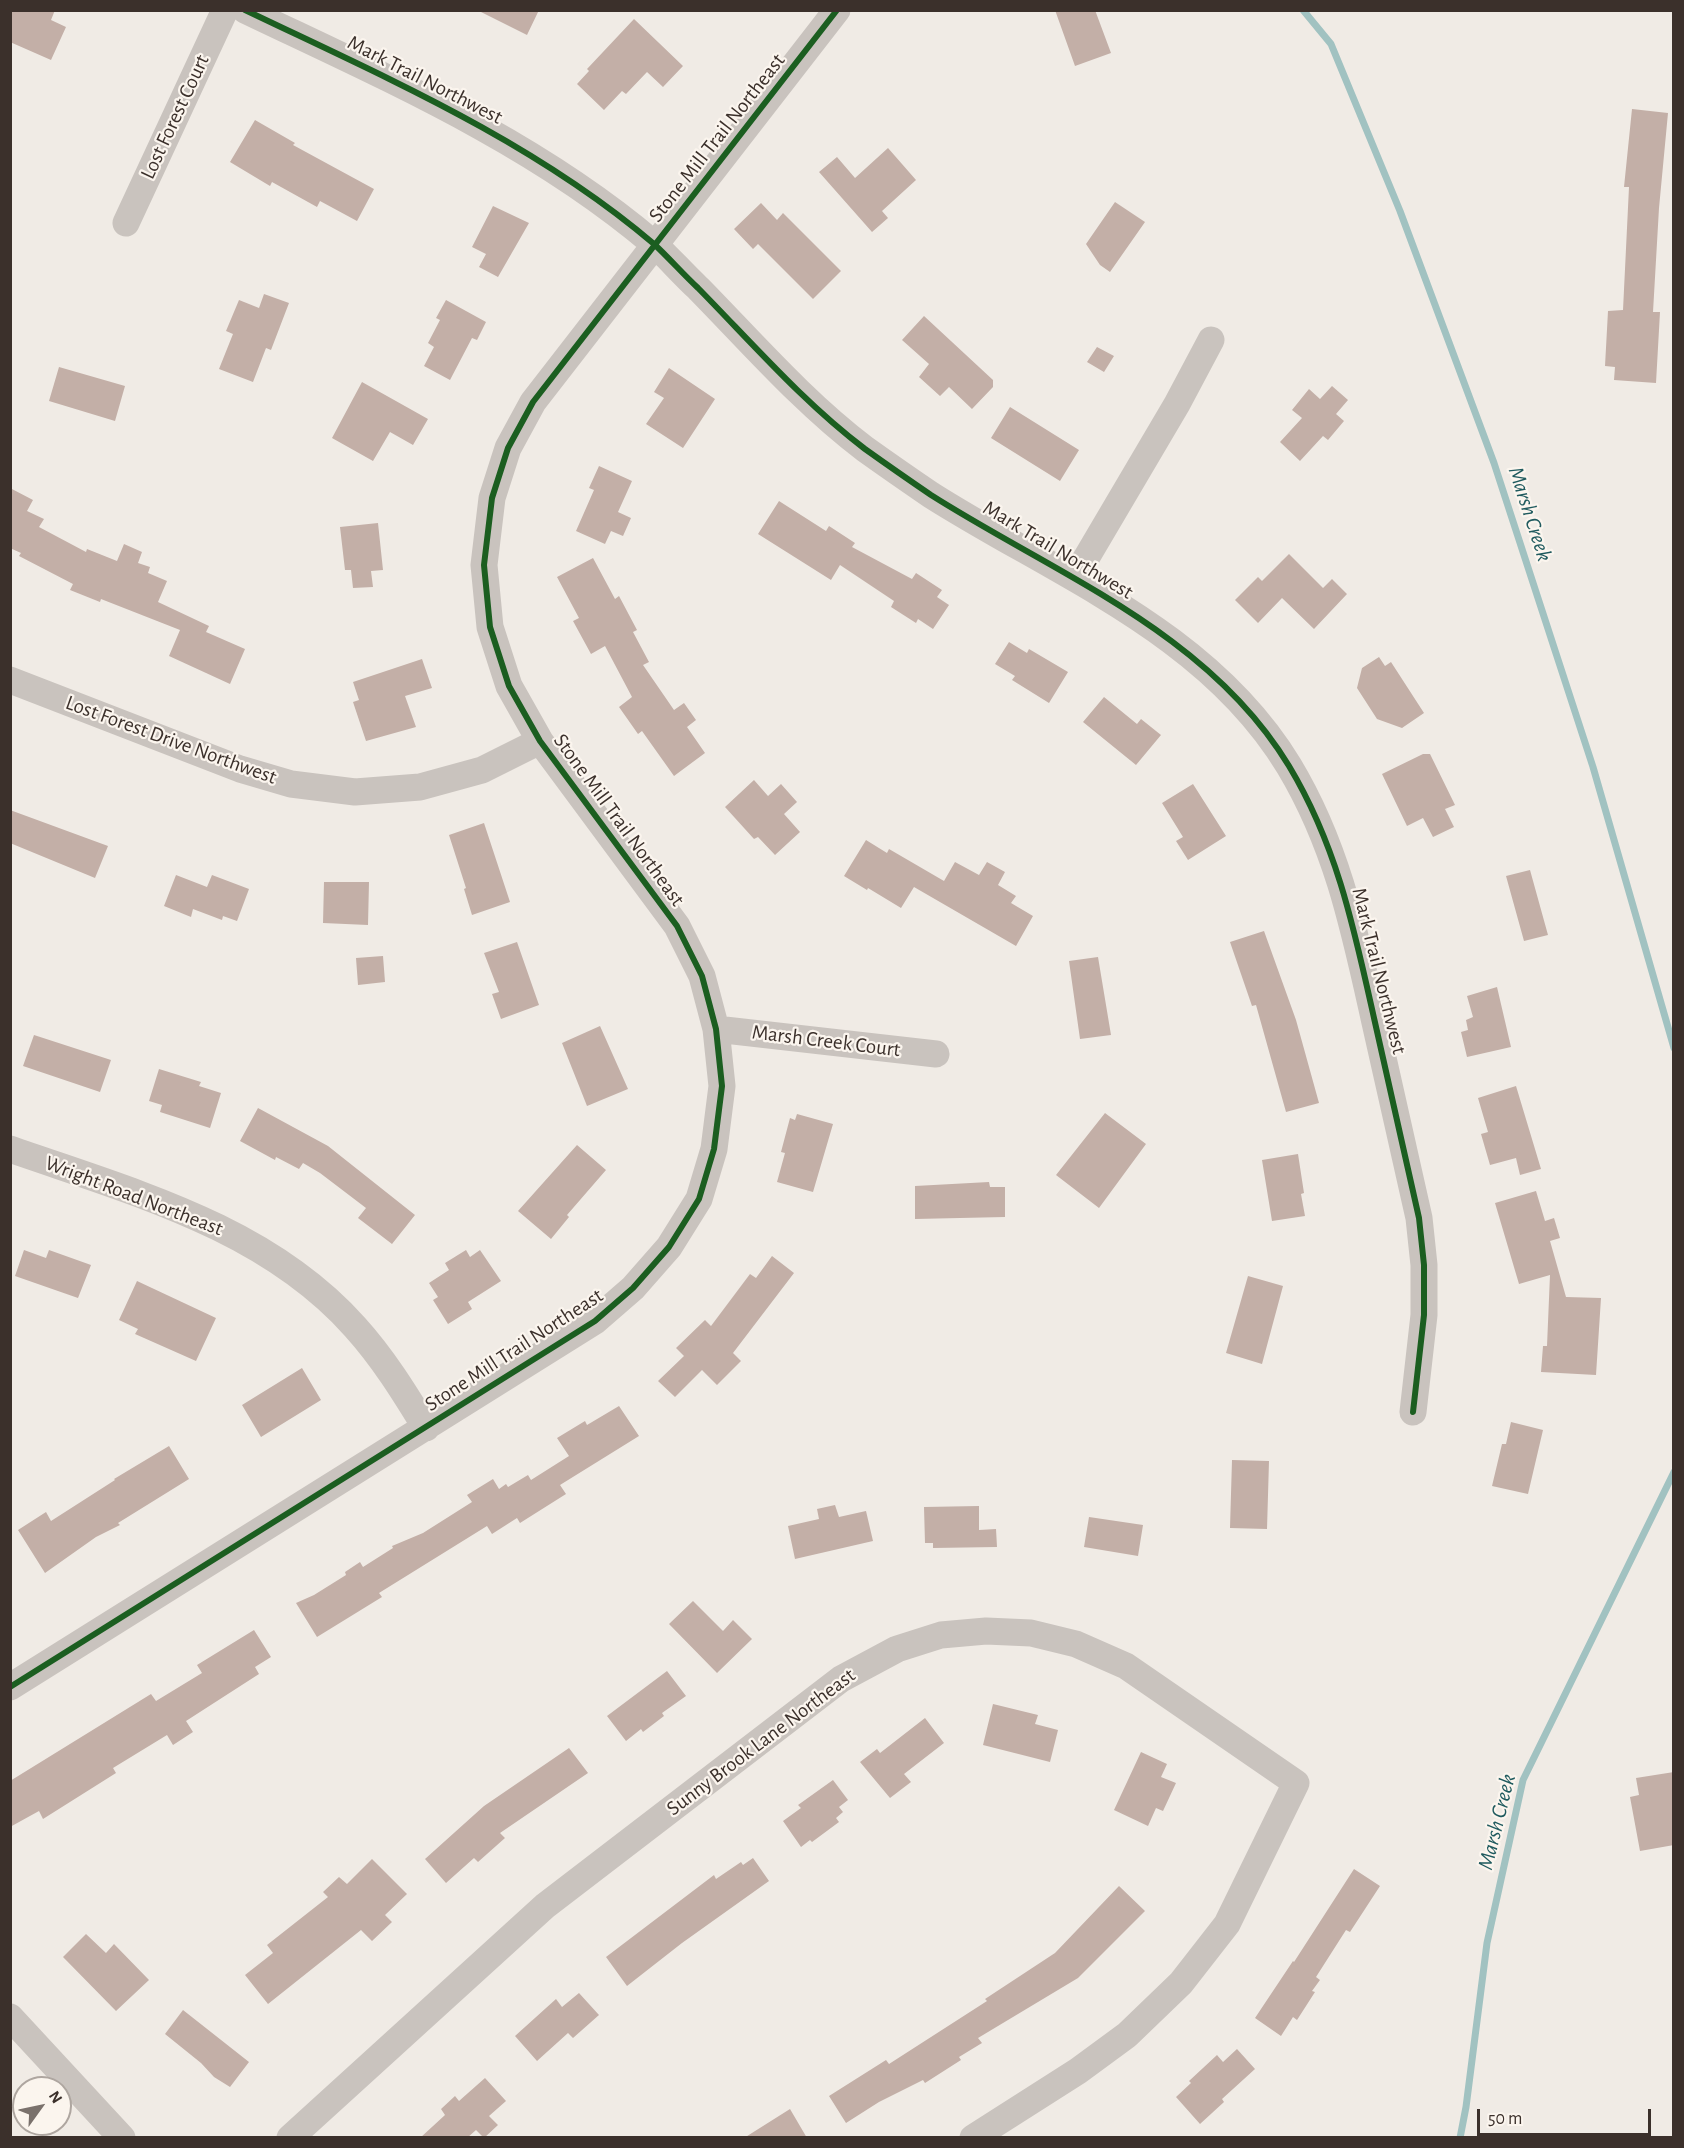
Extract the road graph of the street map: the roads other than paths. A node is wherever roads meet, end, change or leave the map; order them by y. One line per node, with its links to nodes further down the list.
1 (225, 10): 4 (street, Lost Forest Court)
2 (245, 10): 5 (street, Mark Trail Northwest)
3 (837, 10): 5 (street, Stone Mill Trail Northeast)
4 (126, 223)
5 (655, 245): 7 (street, Mark Trail Northwest); 9 (street, Stone Mill Trail Northeast)
6 (1211, 339): 7 (street)
7 (1075, 577): 13 (street, Mark Trail Northwest)
8 (10, 680): 9 (street, Lost Forest Drive Northwest)
9 (540, 741): 10 (street, Stone Mill Trail Northeast)
10 (716, 1029): 11 (street, Marsh Creek Court); 14 (street, Stone Mill Trail Northeast)
11 (936, 1054)
12 (10, 1149): 14 (street, Wright Road Northeast)
13 (1413, 1412)
14 (426, 1428): 15 (street, Stone Mill Trail Northeast)
15 (10, 1687)
16 (10, 2017): 17 (street)
17 (122, 2138)
18 (290, 2138): 19 (street, Sunny Brook Lane Northeast)
19 (973, 2138)

